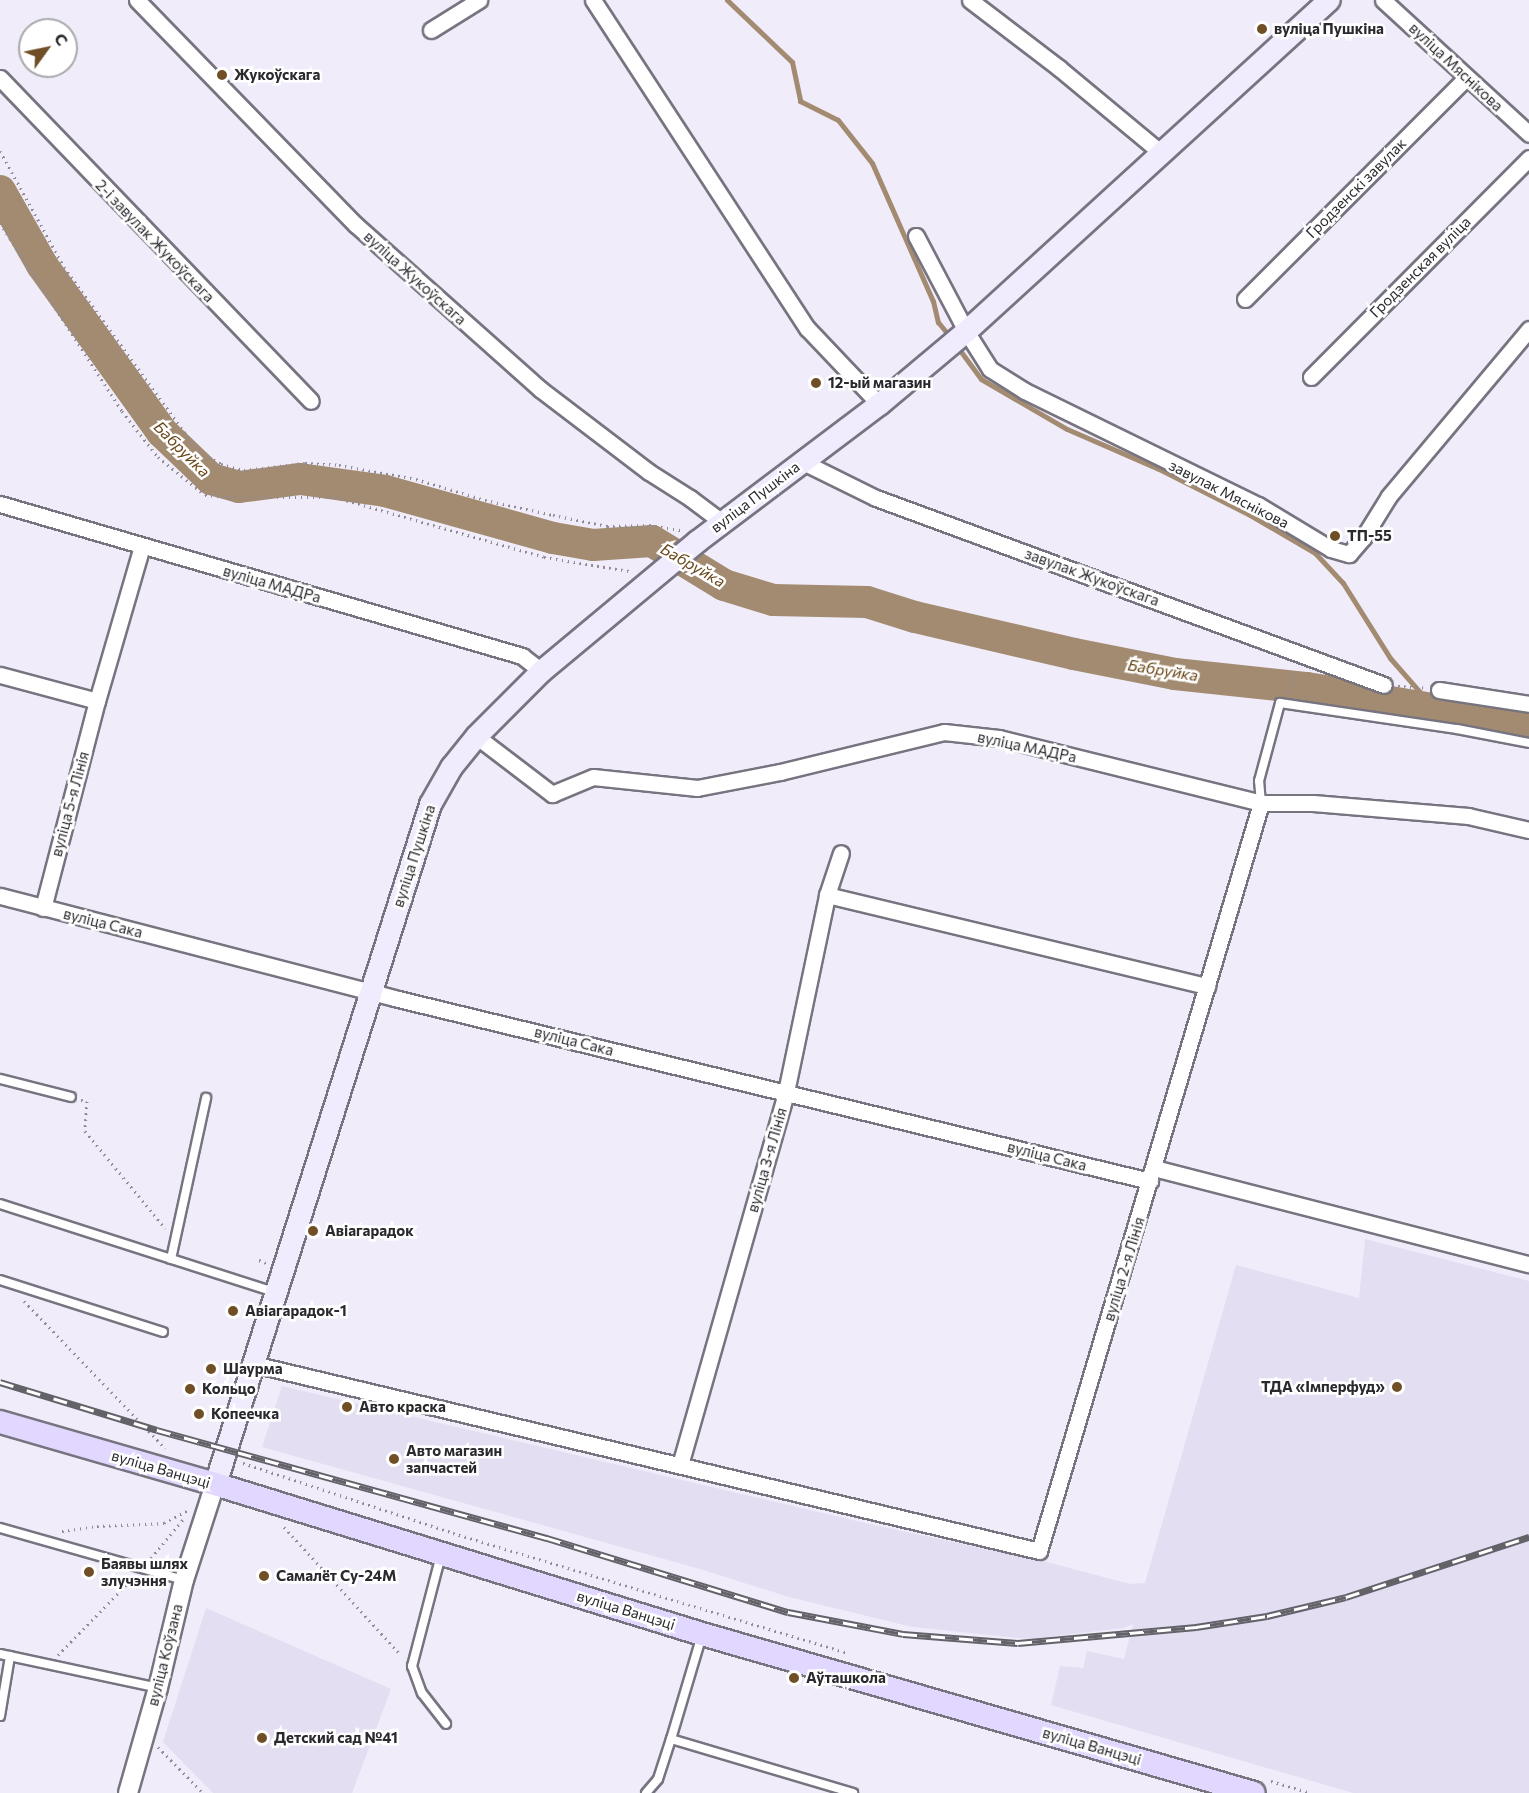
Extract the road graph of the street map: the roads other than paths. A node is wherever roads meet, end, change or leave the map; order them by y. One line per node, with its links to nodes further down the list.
1 (137, 0): 22 (street, вуліца Жукоўскага)
2 (479, 0): 7 (street)
3 (593, 0): 19 (street)
4 (970, 0): 11 (street)
5 (1329, 0): 11 (main road, вуліца Пушкіна)
6 (1383, 0): 9 (street, вуліца Мяснікова)
7 (430, 30)
8 (0, 78): 18 (street, 2-і завулак Жукоўскага)
9 (1466, 78): 10 (street, вуліца Мяснікова); 14 (street, Гродзенскі завулак)
10 (1529, 134)
11 (1160, 152): 16 (main road, вуліца Пушкіна)
12 (1529, 158): 17 (street, Гродзенская вуліца)
13 (916, 236): 16 (street, завулак Мяснікова)
14 (1245, 298)
15 (1529, 329): 16 (street, завулак Мяснікова)
16 (957, 338): 19 (main road, вуліца Пушкіна)
17 (1311, 377)
18 (311, 401)
19 (879, 404): 20 (main road, вуліца Пушкіна)
20 (803, 462): 22 (main road, вуліца Пушкіна); 26 (street, завулак Жукоўскага)
21 (0, 504): 23 (street, вуліца МАДРа)
22 (722, 522): 24 (main road, вуліца Пушкіна)
23 (142, 546): 24 (street, вуліца МАДРа); 28 (street, вуліца 5-я Лінія)
24 (541, 671): 30 (main road, вуліца Пушкіна)
25 (0, 675): 28 (street)
26 (1384, 685)
27 (1433, 689): 29 (street)
28 (97, 701): 37 (street, вуліца 5-я Лінія)
29 (1529, 704)
30 (476, 736): 32 (street, вуліца МАДРа); 39 (main road, вуліца Пушкіна)
31 (1529, 743): 32 (lane)
32 (1261, 803): 33 (street, вуліца МАДРа); 38 (street, вуліца 2-я Лінія)
33 (1529, 830)
34 (841, 853): 35 (street, вуліца 3-я Лінія)
35 (827, 895): 38 (street); 41 (street, вуліца 3-я Лінія)
36 (0, 896): 37 (street, вуліца Сака)
37 (43, 908): 39 (street, вуліца Сака)
38 (1207, 986): 44 (street, вуліца 2-я Лінія)
39 (371, 992): 41 (street, вуліца Сака); 49 (main road, вуліца Пушкіна)
40 (0, 1079): 42 (lane)
41 (786, 1092): 44 (street, вуліца Сака); 53 (street, вуліца 3-я Лінія)
42 (71, 1097)
43 (206, 1098): 46 (lane)
44 (1152, 1174): 47 (street, вуліца Сака); 53 (street, вуліца 2-я Лінія)
45 (0, 1204): 46 (lane)
46 (171, 1258): 49 (lane)
47 (1529, 1264)
48 (3, 1282): 50 (lane)
49 (275, 1292): 51 (main road, вуліца Пушкіна)
50 (163, 1332)
51 (253, 1364): 53 (street); 54 (main road, вуліца Пушкіна)
52 (0, 1422): 54 (main road, вуліца Ванцэці)
53 (680, 1465)
54 (215, 1484): 56 (main road, вуліца Ванцэці); 57 (street, вуліца Коўзана)
55 (0, 1528): 57 (lane)
56 (441, 1554): 58 (main road, вуліца Ванцэці); 63 (lane)
57 (184, 1580): 61 (street, вуліца Коўзана)
58 (702, 1634): 64 (lane); 65 (main road, вуліца Ванцэці)
59 (0, 1654): 60 (lane)
60 (10, 1656): 61 (lane); 62 (lane)
61 (158, 1688): 66 (street, вуліца Коўзана)
62 (0, 1716)
63 (446, 1724)
64 (671, 1739): 67 (lane); 68 (lane)
65 (1221, 1788): 69 (main road, вуліца Ванцэці)
66 (128, 1793)
67 (646, 1793)
68 (853, 1793)
69 (1254, 1793)

